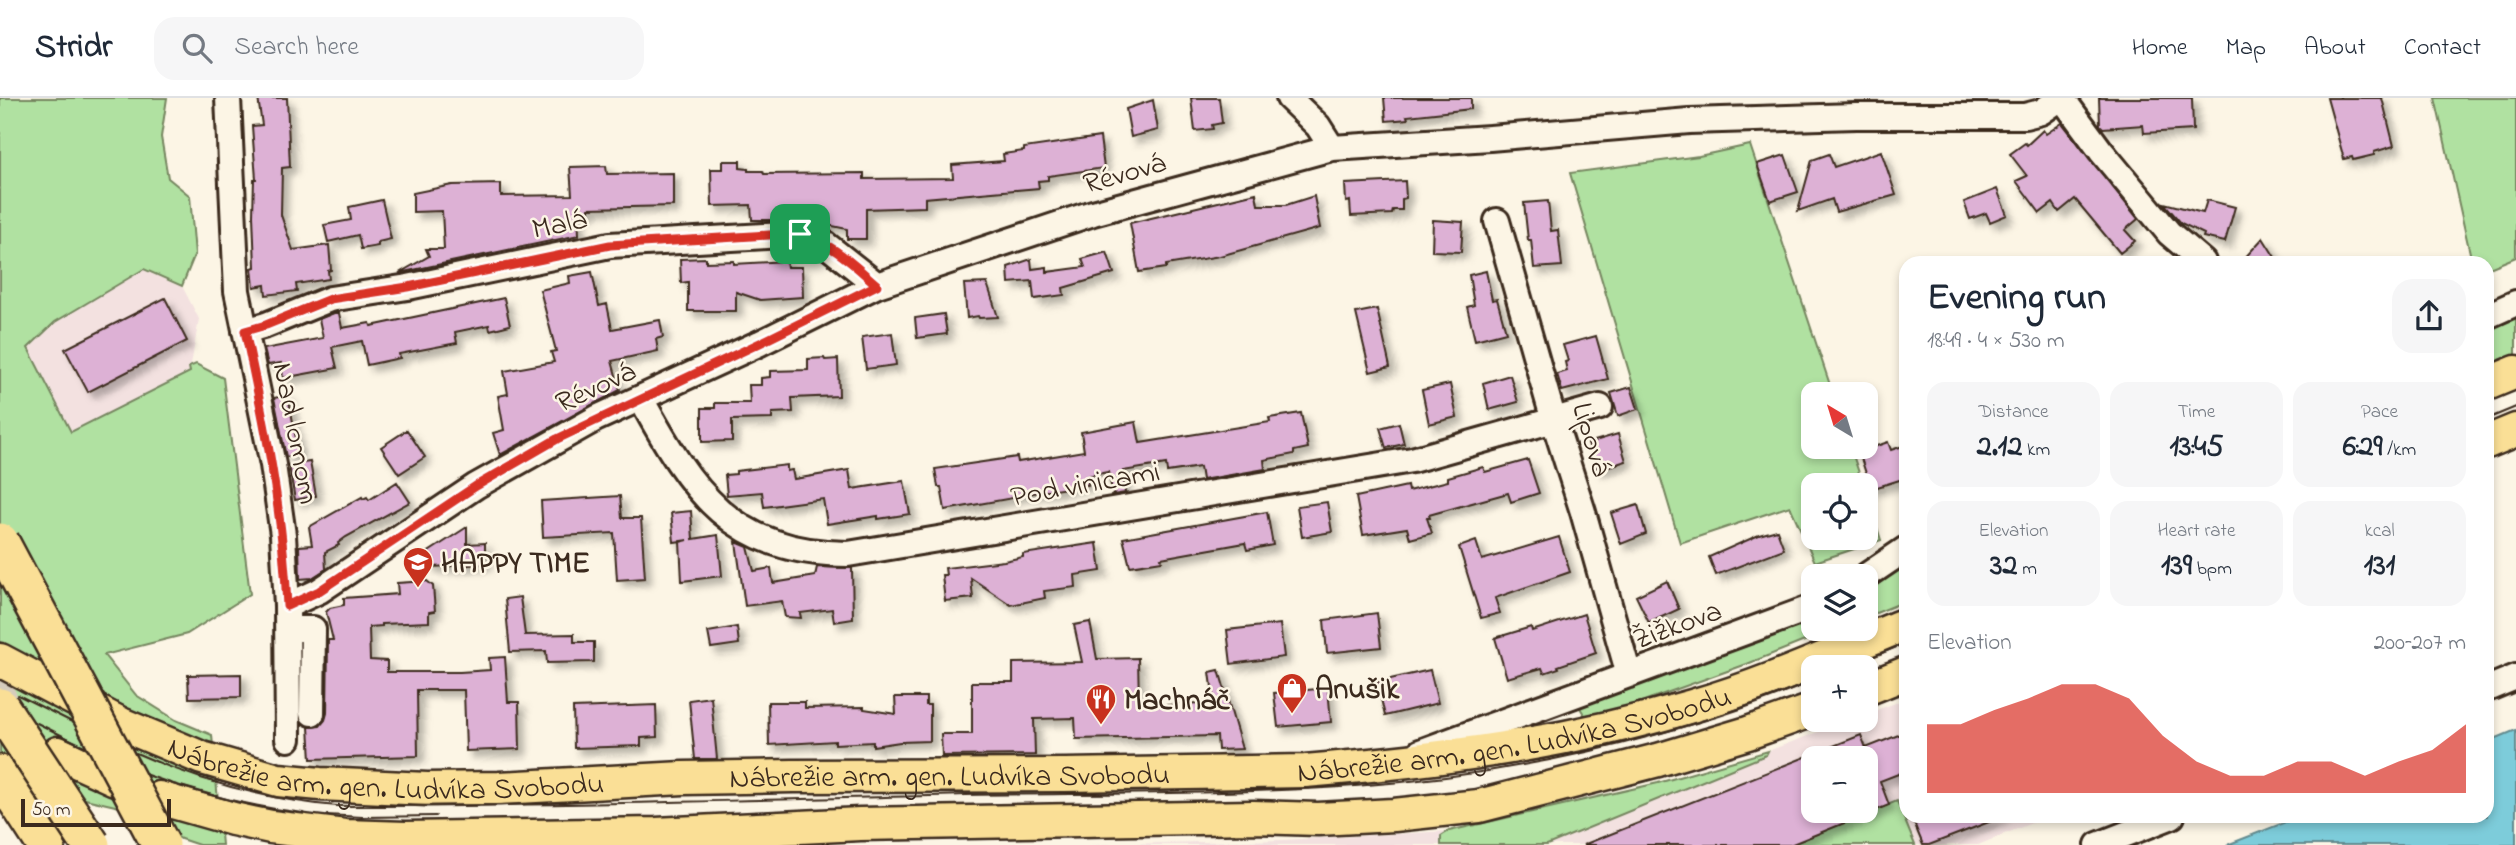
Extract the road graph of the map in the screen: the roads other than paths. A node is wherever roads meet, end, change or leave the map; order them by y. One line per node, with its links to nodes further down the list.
1 (228, 98): 10 (street, Nad lomom)
2 (1289, 98): 4 (street)
3 (2062, 98): 4 (street, Révová); 6 (street)
4 (1332, 148): 7 (street, Révová)
5 (1497, 221): 15 (street, Lipová)
6 (2196, 256)
7 (877, 285): 10 (street, Malá); 13 (street, Révová)
8 (2516, 303): 9 (street)
9 (2494, 313)
10 (245, 331): 22 (street, Nad lomom)
11 (2516, 372): 12 (main road)
12 (2494, 381)
13 (641, 399): 15 (street, Pod vinicami); 22 (street, Révová)
14 (1600, 407): 15 (street, Pod vinicami)
15 (1554, 421): 25 (street, Lipová)
16 (2516, 430): 17 (main road)
17 (2494, 439)
18 (0, 542): 47 (highway, bridge)
19 (1899, 554): 20 (street)
20 (1878, 568)
21 (1801, 611): 25 (street, Žižkova)
22 (287, 618): 33 (street); 36 (street, Nad lomom)
23 (1899, 627): 35 (main road, Nábrežie arm. gen. Ludvíka Svobodu)
24 (0, 638): 28 (main road)
25 (1629, 675): 31 (street, Žižkova)
26 (1899, 676): 29 (main road)
27 (2516, 677): 30 (street)
28 (9, 682): 39 (main road, Nábrežie arm. gen. Ludvíka Svobodu); 46 (highway, bridge)
29 (1878, 684)
30 (2494, 686)
31 (1563, 699): 32 (street, Žižkova); 35 (street)
32 (1539, 708): 37 (street); 39 (street, Žižkova)
33 (312, 713)
34 (1801, 714): 42 (main road, Nábrežie arm. gen. Ludvíka Svobodu)
35 (1575, 736): 37 (main road, Nábrežie arm. gen. Ludvíka Svobodu)
36 (288, 739)
37 (1526, 746): 39 (main road, Nábrežie arm. gen. Ludvíka Svobodu); 42 (main road)
38 (58, 753): 41 (main road)
39 (1395, 764)
40 (0, 774): 45 (highway)
41 (115, 779)
42 (1524, 795): 43 (main road, Nábrežie arm. gen. Ludvíka Svobodu)
43 (159, 798)
44 (2154, 823): 48 (street)
45 (46, 845)
46 (91, 845)
47 (162, 845)
48 (2098, 845)

